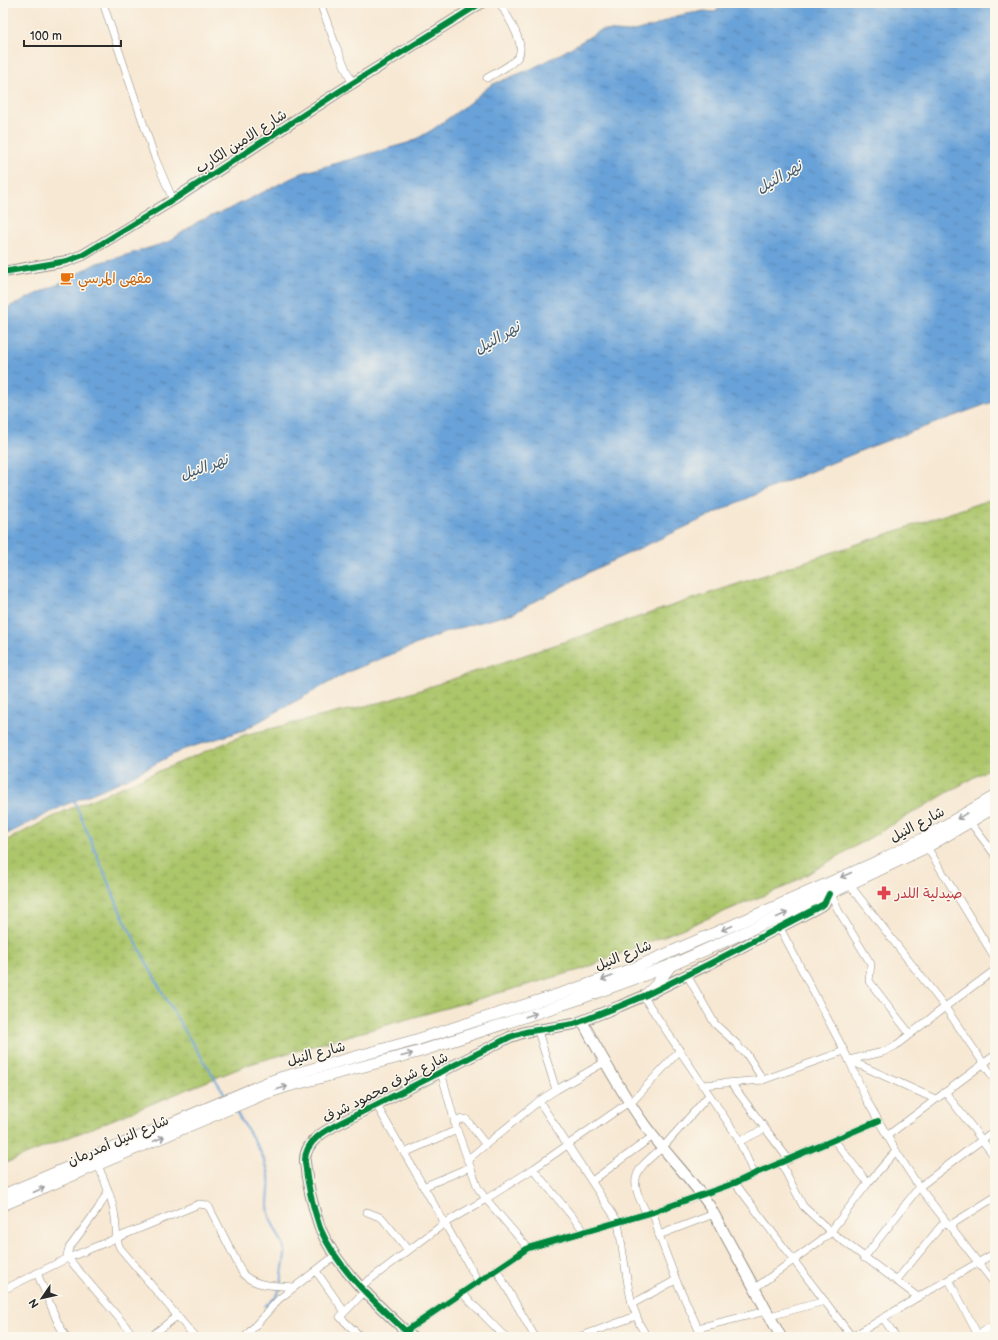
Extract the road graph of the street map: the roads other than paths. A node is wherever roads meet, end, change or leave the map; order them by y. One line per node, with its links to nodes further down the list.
1 (103, 3): 7 (street)
2 (320, 3): 6 (street)
3 (480, 3): 6 (street, شارع الامين الكارب)
4 (500, 3): 5 (street)
5 (487, 78)
6 (352, 83): 7 (street, شارع الامين الكارب)
7 (173, 200): 8 (street, شارع الامين الكارب)
8 (3, 272)
9 (995, 796): 17 (main road, شارع النيل, one-way to 17)
10 (995, 807): 11 (main road, شارع النيل)
11 (970, 822): 12 (main road, شارع النيل); 13 (street)
12 (927, 847): 14 (main road, شارع النيل); 18 (street)
13 (995, 855)
14 (849, 884): 15 (main road, شارع النيل); 23 (street)
15 (830, 894): 16 (street, شارع شرف محمود شرف); 19 (main road, شارع النيل, one-way to 15); 26 (street)
16 (780, 928): 21 (street, شارع شرف محمود شرف); 28 (street)
17 (684, 947): 19 (main road); 41 (main road, شارع النيل, one-way to 41)
18 (995, 958)
19 (672, 965): 22 (main road); 41 (main road, شارع النيل, one-way to 19)
20 (995, 970): 23 (street)
21 (687, 975): 22 (street, شارع شرف محمود شرف); 34 (street)
22 (644, 996): 24 (street, شارع شرف محمود شرف); 27 (street)
23 (944, 1006): 26 (street); 32 (street)
24 (582, 1021): 25 (street, شارع شرف محمود شرف); 31 (street)
25 (538, 1031): 33 (street, شارع شرف محمود شرف); 38 (street)
26 (910, 1034): 30 (street)
27 (680, 1050): 37 (street); 44 (street)
28 (844, 1052): 30 (street); 34 (street)
29 (995, 1055): 32 (street)
30 (849, 1060): 42 (street); 47 (street)
31 (605, 1062): 38 (street); 44 (street)
32 (983, 1063): 35 (street); 39 (street)
33 (441, 1072): 45 (street, شارع شرف محمود شرف); 48 (street)
34 (763, 1080): 36 (street)
35 (995, 1080)
36 (730, 1083): 37 (street); 49 (street)
37 (702, 1085): 40 (street)
38 (556, 1090): 43 (street)
39 (945, 1092): 42 (street); 55 (street)
40 (709, 1095): 56 (street); 59 (street)
41 (243, 1097): 46 (main road, شارع النيل أمدرمان)
42 (935, 1099): 53 (street)
43 (539, 1101): 57 (street); 58 (street)
44 (629, 1103): 52 (street); 58 (street)
45 (376, 1104): 61 (street); 93 (street, شارع شرف محمود شرف)
46 (218, 1108): 66 (main road, شارع النيل أمدرمان, one-way to 46); 75 (main road)
47 (878, 1121): 53 (street); 54 (street)
48 (454, 1122): 50 (street); 57 (street)
49 (765, 1129): 56 (street); 63 (street)
50 (456, 1130): 61 (street); 64 (street)
51 (995, 1130): 55 (street)
52 (653, 1136): 59 (street); 69 (street)
53 (887, 1136): 60 (street)
54 (834, 1140): 63 (street); 71 (street)
55 (981, 1140): 62 (street); 73 (street)
56 (740, 1141): 68 (street)
57 (486, 1145): 64 (street)
58 (568, 1145): 67 (street); 69 (street)
59 (662, 1147): 76 (street); 81 (street)
60 (896, 1151): 71 (street); 73 (street)
61 (404, 1153): 72 (street)
62 (995, 1157)
63 (789, 1160): 65 (street)
64 (469, 1163): 72 (street); 78 (street)
65 (781, 1163): 68 (street); 87 (street)
66 (98, 1165): 74 (street); 79 (main road, شارع النيل أمدرمان, one-way to 66)
67 (533, 1169): 78 (street); 86 (street)
68 (754, 1174): 70 (street)
69 (592, 1181): 83 (street)
70 (735, 1183): 76 (street); 96 (street)
71 (868, 1184): 87 (street)
72 (423, 1187): 84 (street)
73 (919, 1187): 85 (street); 95 (street)
74 (108, 1191): 89 (street); 94 (street)
75 (3, 1195)
76 (702, 1196): 81 (street); 82 (street)
77 (995, 1197): 85 (street)
78 (486, 1199): 84 (street); 90 (street)
79 (3, 1205)
80 (367, 1212): 91 (street)
81 (650, 1213): 83 (street); 88 (street)
82 (714, 1214): 88 (street); 107 (street)
83 (618, 1222): 86 (street); 113 (street)
84 (445, 1223): 91 (street); 103 (street)
85 (947, 1223): 97 (street); 104 (street)
86 (585, 1232): 90 (street)
87 (831, 1232): 95 (street); 96 (street)
88 (659, 1235): 101 (street)
89 (116, 1239): 94 (street); 106 (street); 116 (street)
90 (528, 1248): 98 (street)
91 (408, 1250): 109 (street)
92 (995, 1253): 97 (street)
93 (336, 1255): 99 (street); 109 (street, شارع شرف محمود شرف)
94 (68, 1258): 100 (street); 126 (street)
95 (864, 1258): 104 (street)
96 (794, 1261): 107 (street); 112 (street)
97 (978, 1263): 102 (street); 105 (street)
98 (496, 1269): 103 (street); 132 (street)
99 (316, 1271): 106 (street); 114 (street)
100 (38, 1273): 108 (street); 125 (street)
101 (676, 1280): 113 (street); 120 (street)
102 (948, 1280): 111 (street); 124 (street)
103 (478, 1281): 110 (street)
104 (896, 1281): 111 (street)
105 (995, 1284)
106 (293, 1287): 121 (street)
107 (755, 1288): 115 (street)
108 (3, 1290)
109 (362, 1290): 114 (street); 122 (street, شارع شرف محمود شرف)
110 (462, 1293): 122 (street); 131 (street)
111 (918, 1297): 118 (street)
112 (825, 1301): 115 (street); 118 (street)
113 (632, 1304): 117 (street)
114 (344, 1311): 130 (street)
115 (768, 1313): 120 (street); 136 (street)
116 (177, 1316): 127 (street); 128 (street)
117 (636, 1316): 123 (street); 134 (street)
118 (883, 1318): 137 (street)
119 (995, 1324): 124 (street)
120 (698, 1328): 135 (street)
121 (253, 1333): 129 (street)
122 (409, 1334)
123 (589, 1336): 133 (street)
124 (976, 1336)
125 (66, 1337)
126 (135, 1337)
127 (150, 1337)
128 (195, 1337)
129 (246, 1337)
130 (361, 1337)
131 (504, 1337)
132 (535, 1337)
133 (579, 1337)
134 (647, 1337)
135 (702, 1337)
136 (779, 1337)
137 (896, 1337)

